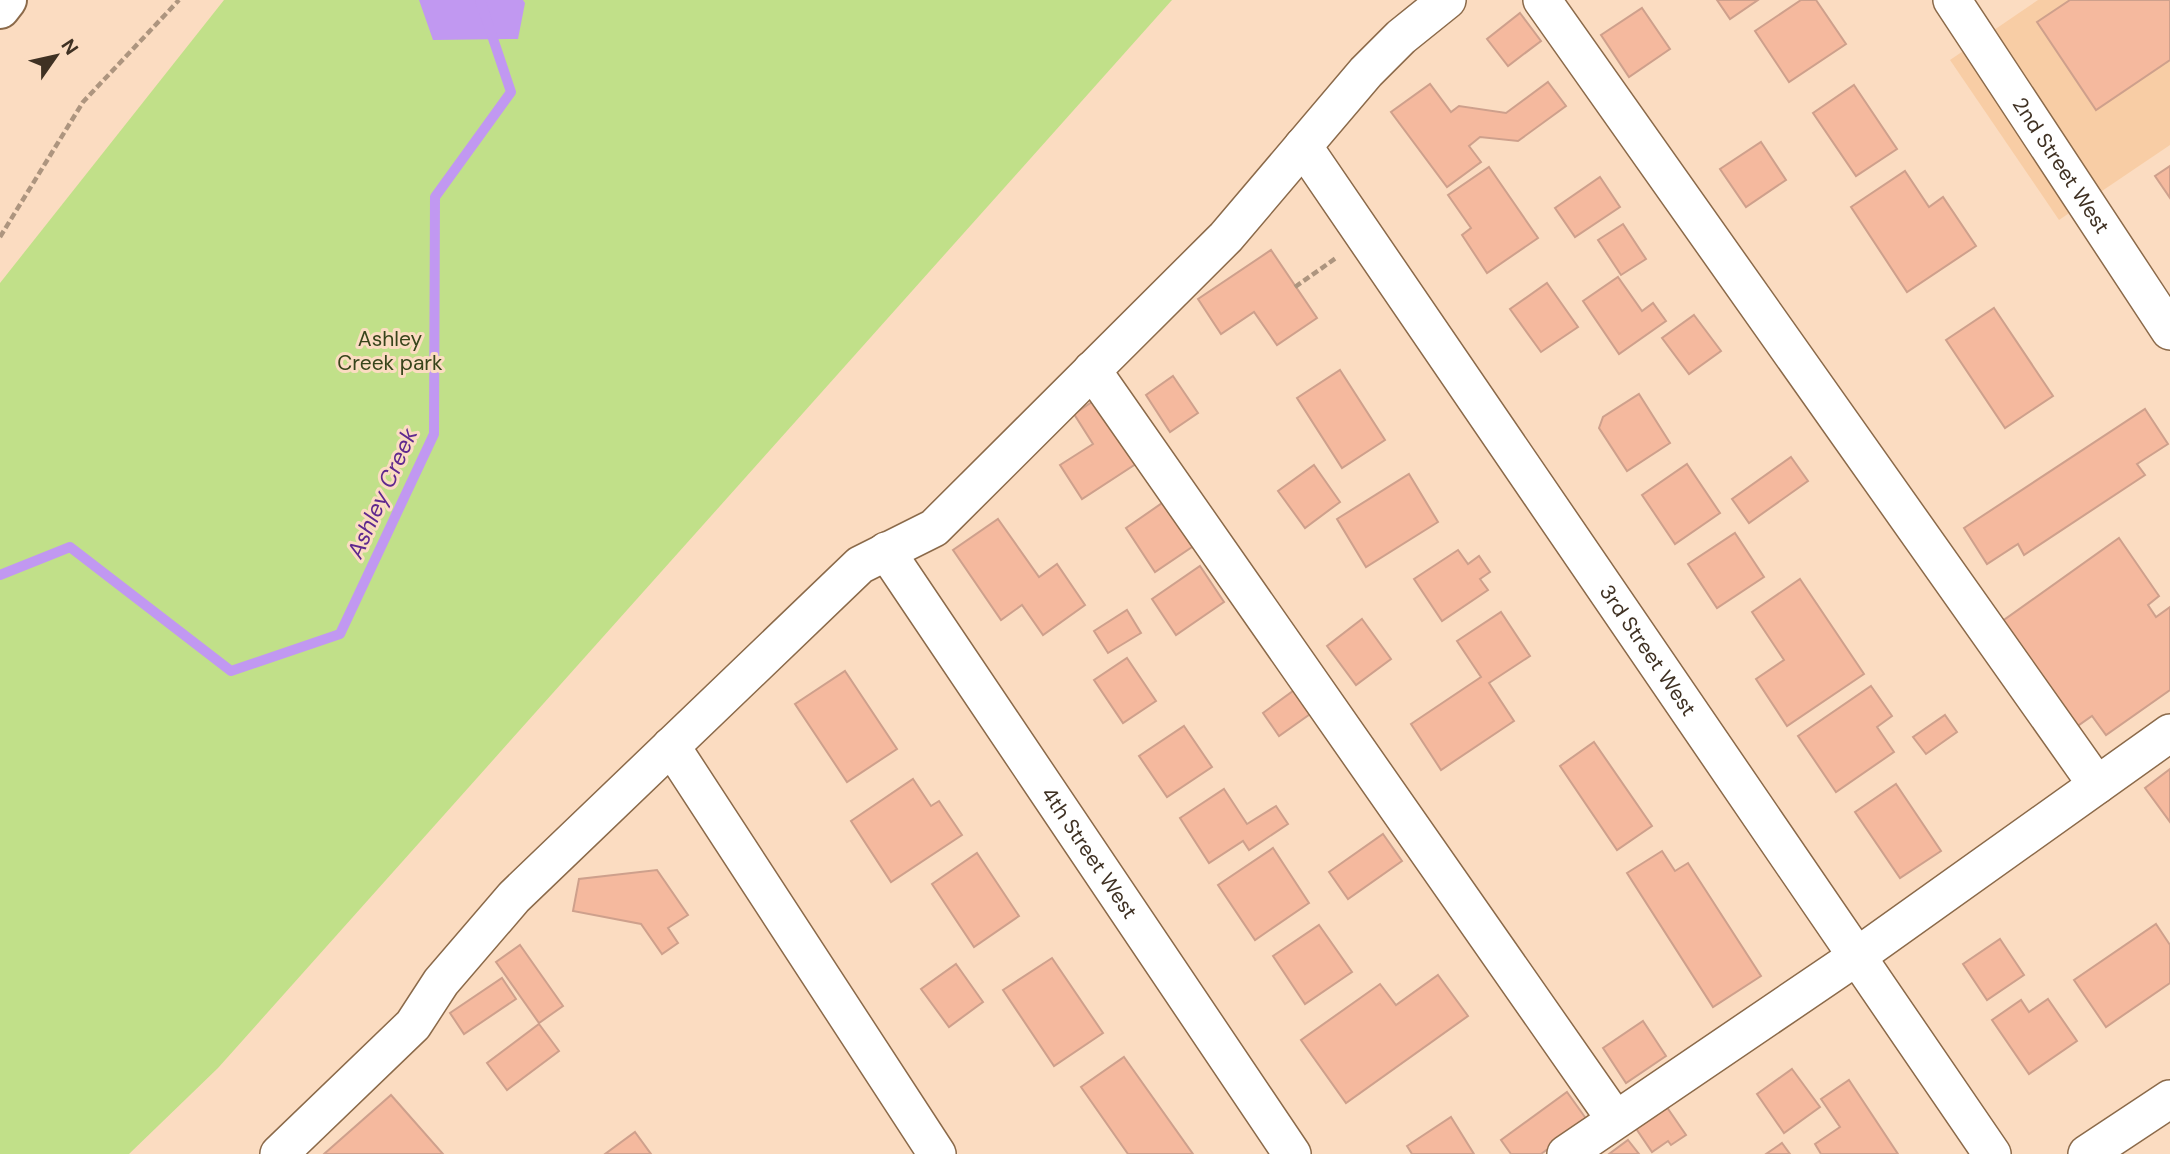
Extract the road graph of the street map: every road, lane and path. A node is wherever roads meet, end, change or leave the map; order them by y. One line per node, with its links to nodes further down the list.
1 (7, 0): 6 (highway)
2 (179, 0): 8 (path)
3 (1447, 0): 7 (street)
4 (1542, 0): 16 (street)
5 (1952, 0): 11 (street, 2nd Street West)
6 (0, 9)
7 (1303, 146): 9 (street, 3rd Street West); 12 (street)
8 (0, 237)
9 (1366, 237): 10 (path); 17 (street, 3rd Street West)
10 (1295, 286)
11 (2170, 331)
12 (1092, 370): 13 (street); 19 (street)
13 (886, 551): 15 (street); 22 (street, 4th Street West)
14 (2170, 733): 16 (street)
15 (671, 746): 20 (street); 21 (street)
16 (2097, 785): 17 (street)
17 (1856, 957): 19 (street); 24 (street, 3rd Street West)
18 (2170, 1099): 25 (street)
19 (1615, 1119): 23 (street)
20 (279, 1154)
21 (937, 1154)
22 (1293, 1154)
23 (1566, 1154)
24 (1992, 1154)
25 (2087, 1154)

